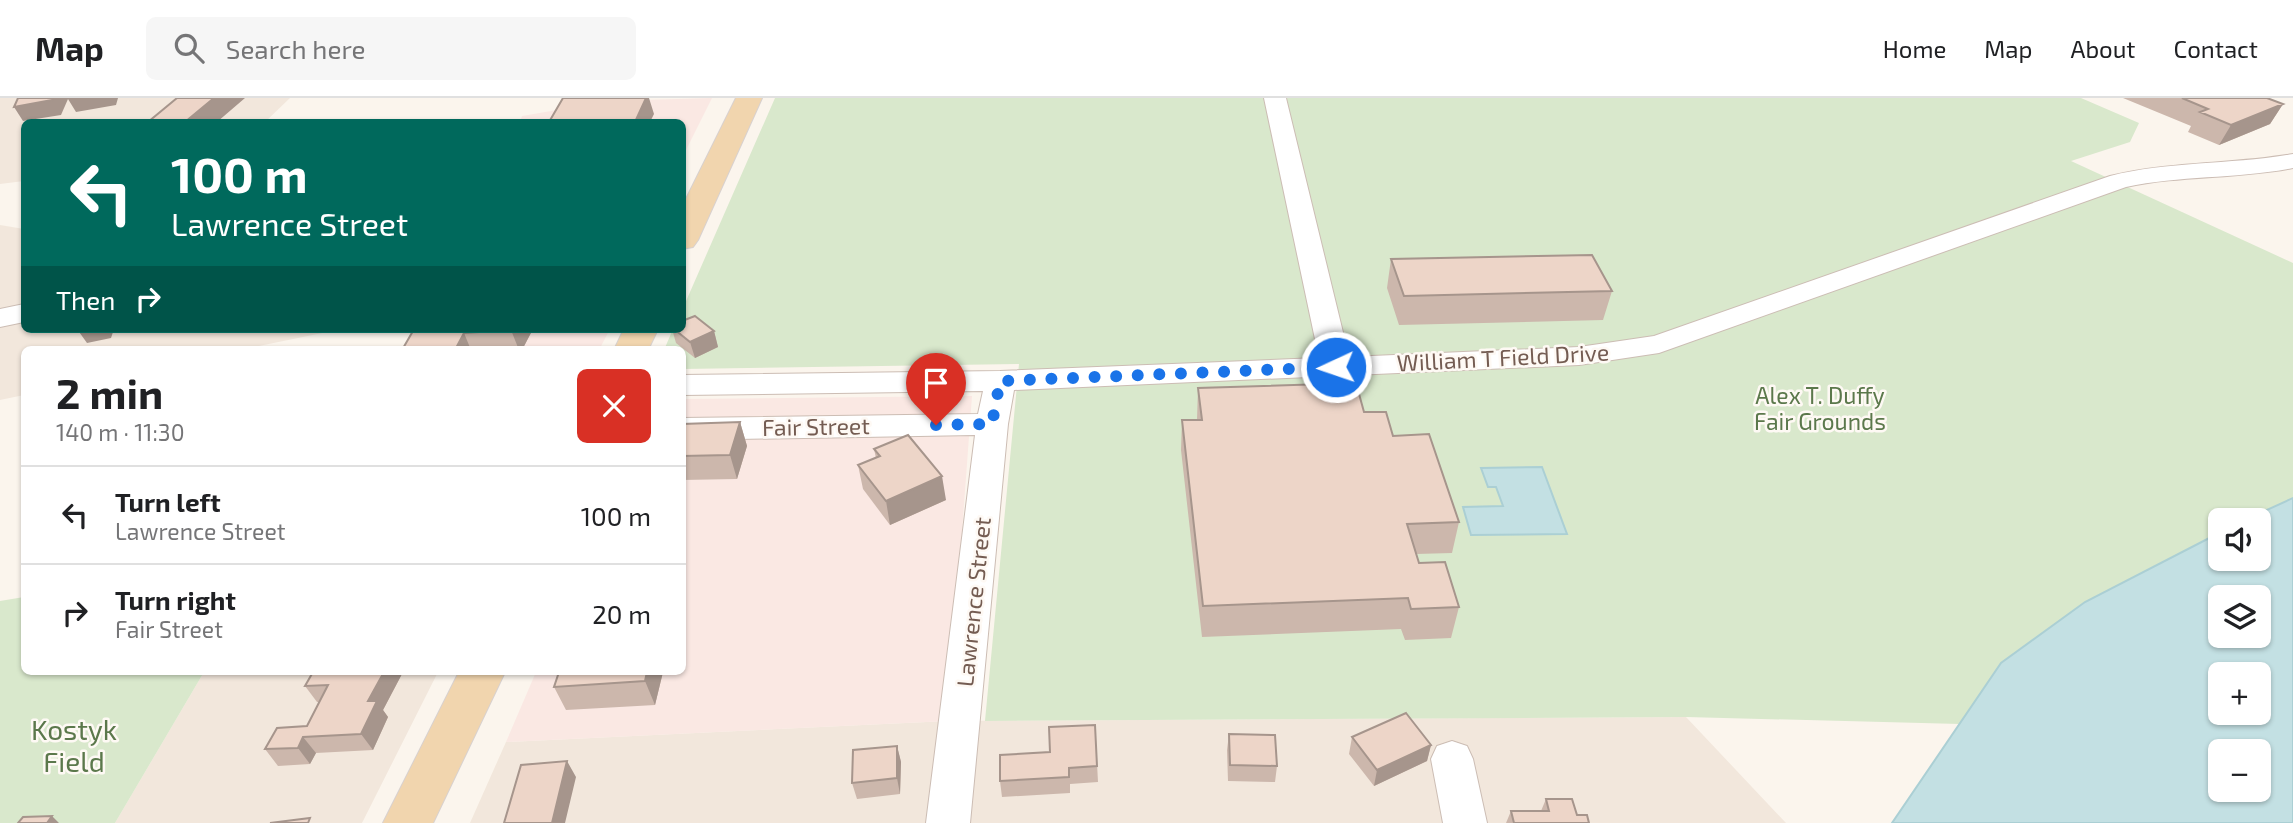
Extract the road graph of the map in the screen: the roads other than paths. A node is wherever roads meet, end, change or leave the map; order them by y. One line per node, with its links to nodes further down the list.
1 (749, 98): 4 (main road)
2 (1275, 98): 8 (street)
3 (2293, 161): 8 (street, William T Field Drive)
4 (694, 192): 5 (main road)
5 (686, 224)
6 (21, 314): 7 (street)
7 (0, 318)
8 (1336, 367): 9 (street, William T Field Drive)
9 (1000, 381): 10 (street, William T Field Drive); 11 (street, Lawrence Street)
10 (686, 385)
11 (992, 424): 12 (street, Fair Street); 16 (street, Lawrence Street)
12 (686, 429)
13 (481, 675): 15 (main road)
14 (1451, 759): 17 (street)
15 (408, 823)
16 (948, 823)
17 (1465, 823)

